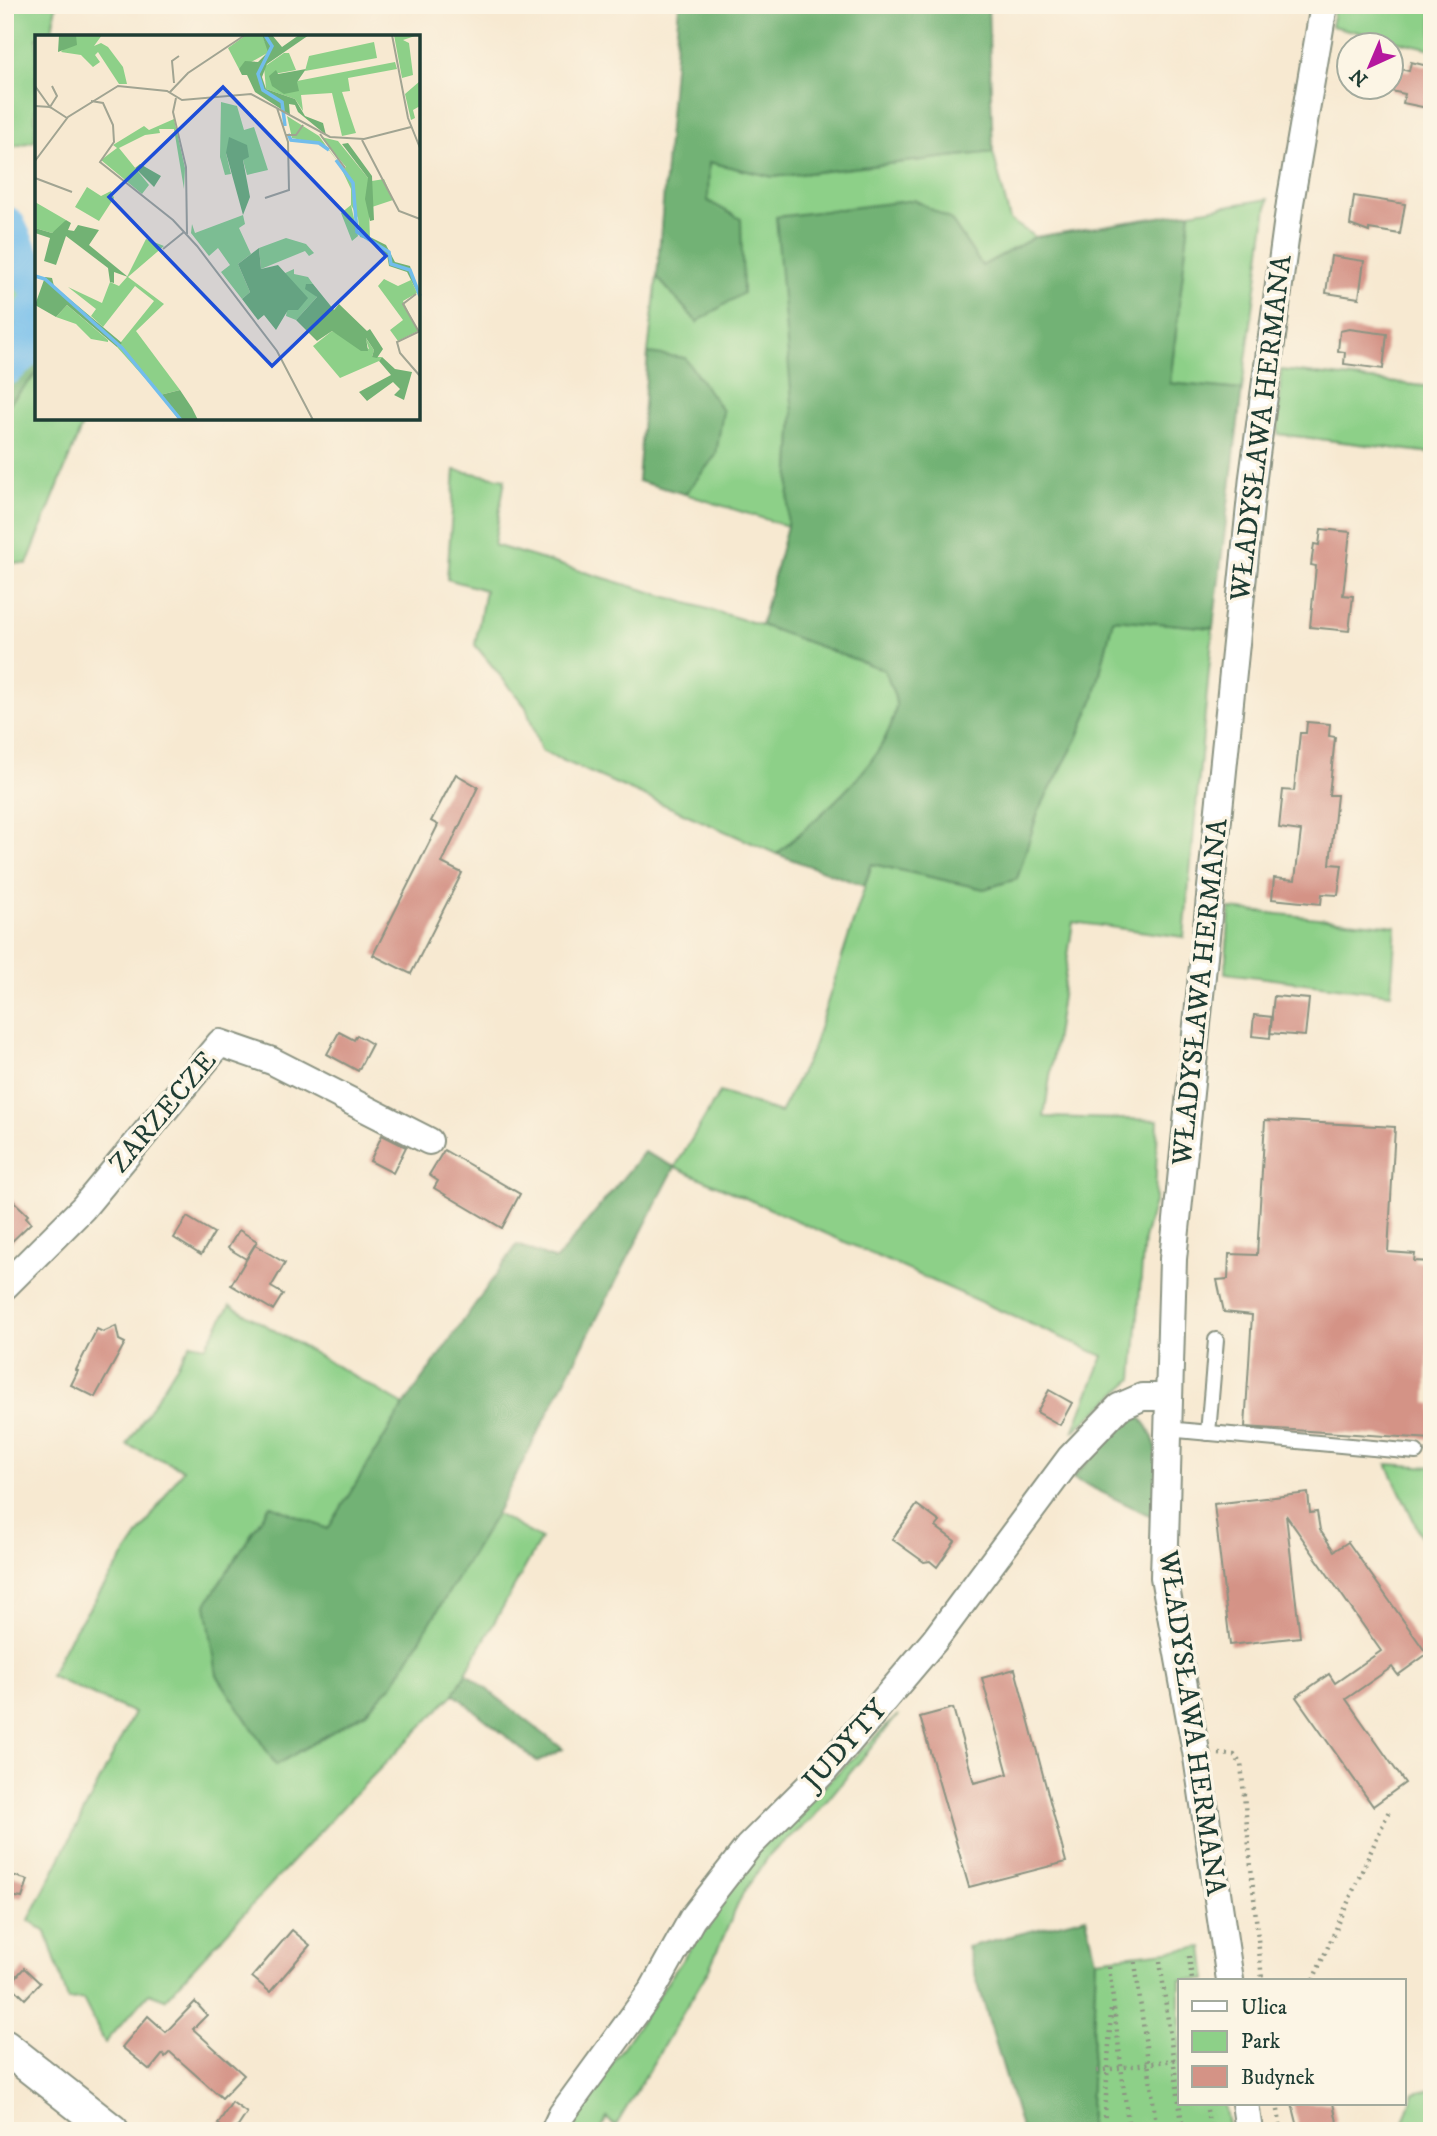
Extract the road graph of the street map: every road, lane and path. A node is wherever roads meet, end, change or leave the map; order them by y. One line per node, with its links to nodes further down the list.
1 (1324, 5): 5 (street, WŁADYSŁAWA HERMANA)
2 (429, 1141): 3 (street, ZARZECZE)
3 (5, 1286)
4 (1216, 1340): 7 (lane)
5 (1167, 1397): 6 (street, WŁADYSŁAWA HERMANA); 31 (street, JUDYTY)
6 (1167, 1429): 7 (lane); 16 (street, WŁADYSŁAWA HERMANA)
7 (1208, 1433): 8 (lane)
8 (1416, 1452)
9 (1217, 1754): 17 (path)
10 (1389, 1811): 18 (path)
11 (1189, 1956): 15 (path)
12 (1160, 1961): 21 (path)
13 (1135, 1962): 22 (path)
14 (1109, 1967): 19 (path)
15 (1192, 1979)
16 (1230, 1979)
17 (1262, 1979)
18 (1313, 1979)
19 (1112, 1998): 23 (path); 24 (path)
20 (5, 2046): 30 (street)
21 (1177, 2059): 22 (path)
22 (1149, 2064): 23 (path); 34 (path)
23 (1122, 2067): 24 (path); 33 (path)
24 (1108, 2070): 25 (path); 32 (path)
25 (1097, 2071)
26 (1181, 2104): 35 (path)
27 (1206, 2104): 36 (path)
28 (1245, 2104): 37 (street)
29 (1277, 2104): 38 (path)
30 (112, 2131)
31 (554, 2131)
32 (1104, 2131)
33 (1129, 2131)
34 (1157, 2131)
35 (1183, 2131)
36 (1210, 2131)
37 (1249, 2131)
38 (1281, 2131)

